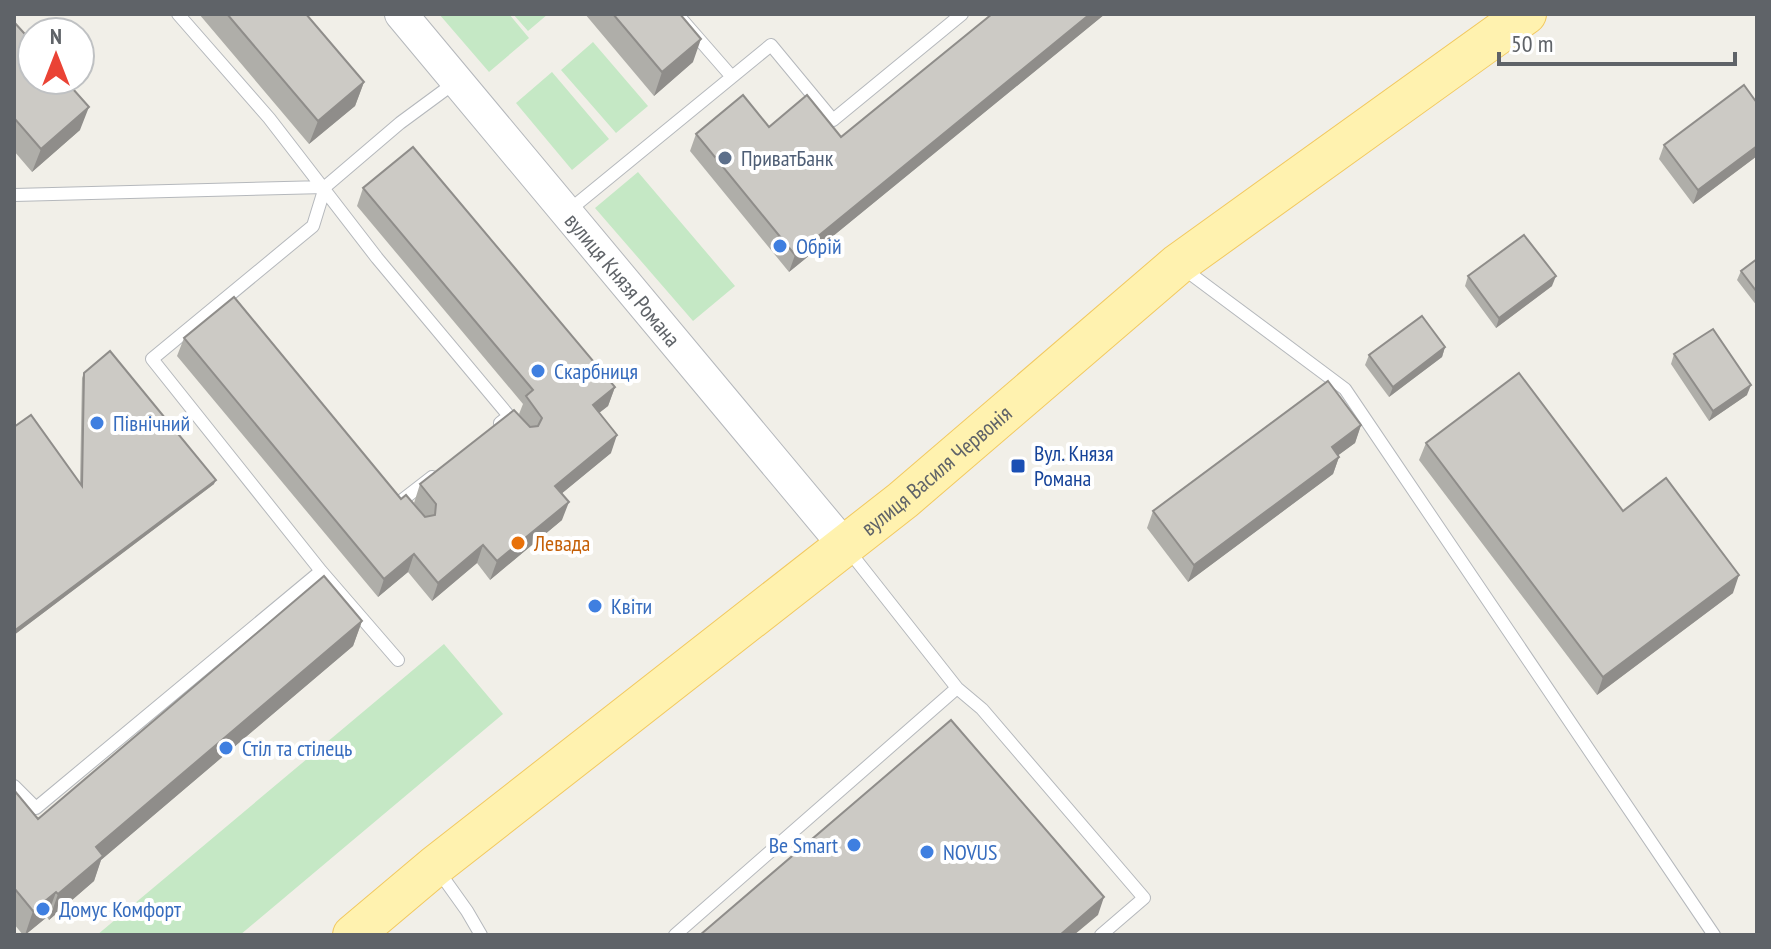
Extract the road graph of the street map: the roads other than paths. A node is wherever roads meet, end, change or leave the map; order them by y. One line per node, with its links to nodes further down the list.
1 (178, 14): 8 (lane)
2 (401, 14): 7 (street, вулиця Князя Романа)
3 (677, 14): 6 (lane)
4 (962, 14): 6 (lane)
5 (1526, 14): 11 (main road, вулиця Василя Червонія)
6 (732, 77): 10 (lane)
7 (457, 81): 8 (lane); 10 (street, вулиця Князя Романа)
8 (325, 187): 9 (lane); 12 (lane); 16 (lane)
9 (15, 193)
10 (566, 212): 15 (street, вулиця Князя Романа)
11 (1178, 264): 15 (main road, вулиця Василя Червонія); 25 (lane)
12 (485, 435)
13 (437, 473): 14 (lane)
14 (392, 490)
15 (844, 545): 18 (lane); 20 (main road, вулиця Василя Червонія)
16 (321, 571): 17 (lane); 19 (lane)
17 (398, 660)
18 (957, 688): 23 (lane); 24 (lane)
19 (14, 786)
20 (435, 866): 21 (main road, вулиця Василя Червонія); 22 (lane)
21 (373, 924)
22 (478, 933)
23 (675, 935)
24 (1101, 935)
25 (1714, 935)

